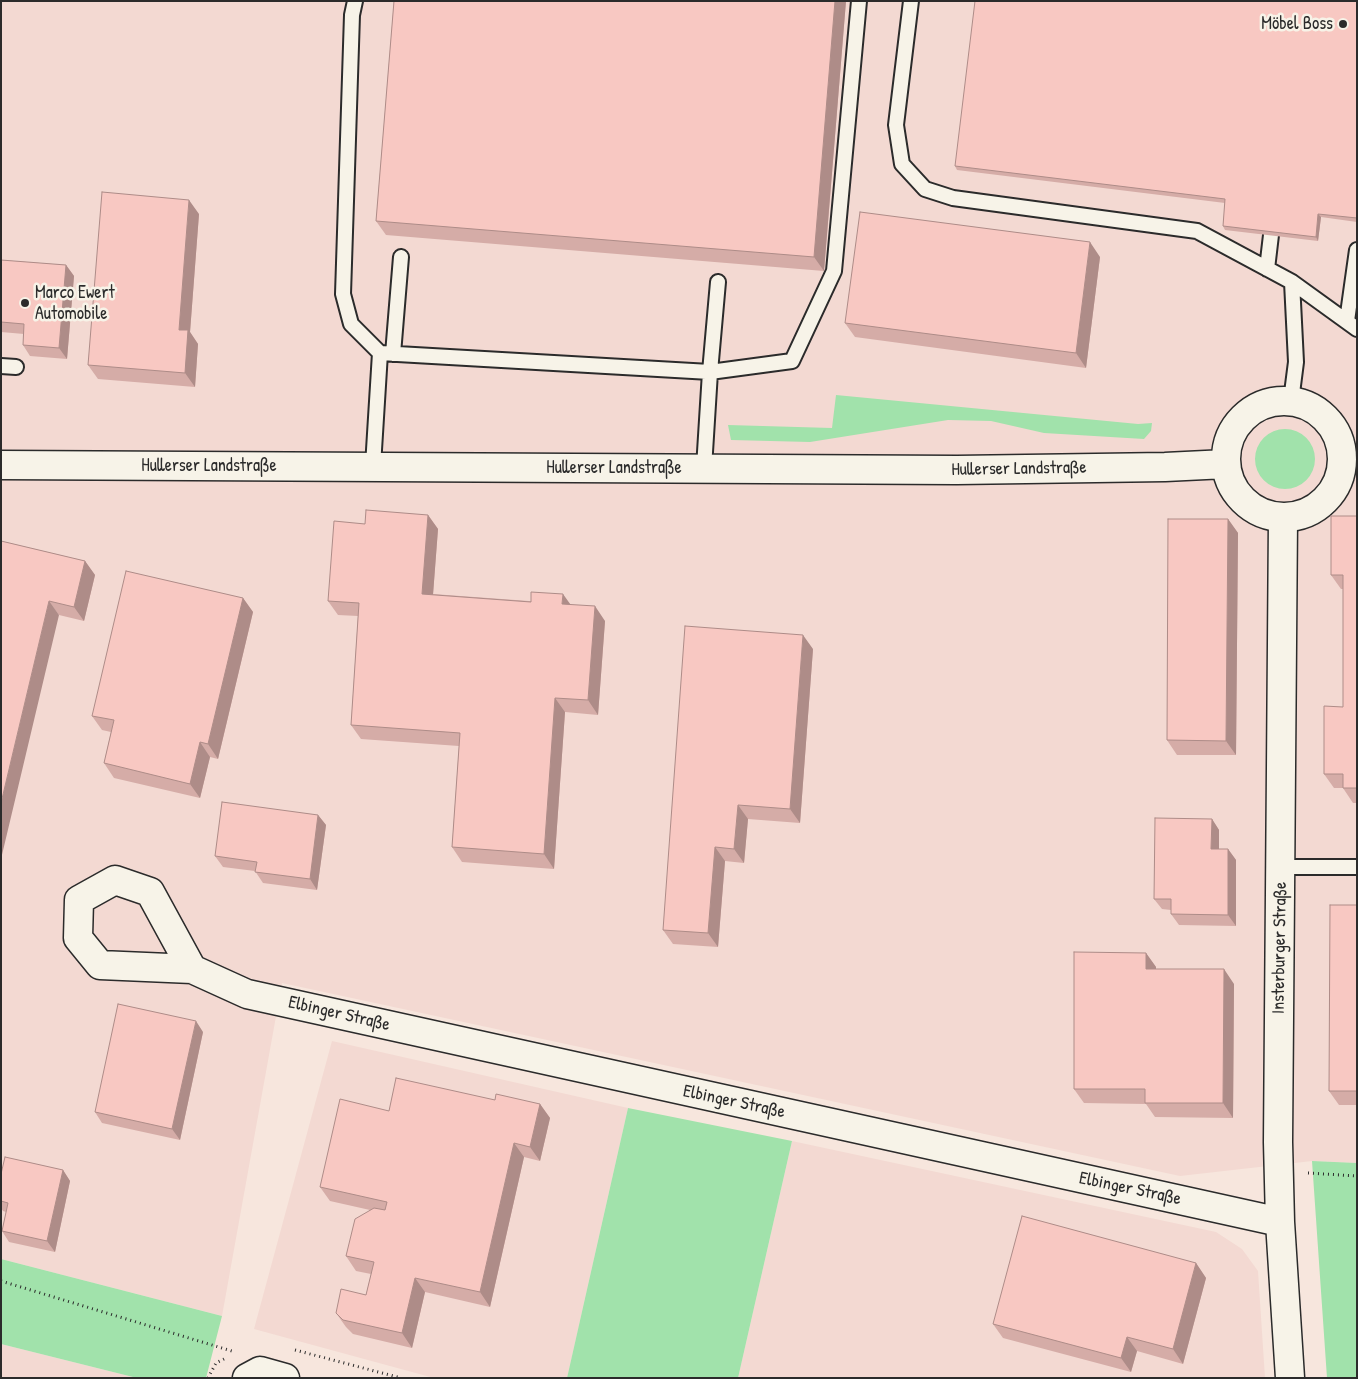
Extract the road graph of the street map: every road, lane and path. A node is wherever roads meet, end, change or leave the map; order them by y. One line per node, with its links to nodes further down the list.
1 (355, 1): 11 (lane)
2 (859, 1): 14 (lane)
3 (912, 1): 7 (lane)
4 (1271, 235): 7 (lane)
5 (1357, 250): 10 (lane)
6 (401, 257): 11 (lane)
7 (1268, 268): 9 (lane)
8 (718, 282): 14 (lane)
9 (1292, 282): 10 (lane); 15 (lane)
10 (1352, 325)
11 (387, 353): 14 (lane); 19 (lane)
12 (1, 366): 13 (lane)
13 (16, 367)
14 (710, 372): 20 (lane)
15 (1291, 402): 16 (street); 17 (street)
16 (1350, 462): 21 (street)
17 (1226, 464): 20 (street, Hullerser Landstraße); 21 (street)
18 (1, 465): 19 (street, Hullerser Landstraße)
19 (373, 466): 20 (street, Hullerser Landstraße)
20 (704, 468)
21 (1283, 518): 22 (street, Insterburger Straße)
22 (1281, 867): 23 (lane); 25 (street, Insterburger Straße)
23 (1357, 867)
24 (192, 969): 27 (street, Elbinger Straße)
25 (1280, 1172): 26 (path); 27 (street, Insterburger Straße)
26 (1357, 1176)
27 (1280, 1222): 30 (street, Insterburger Straße)
28 (1, 1281): 29 (path)
29 (264, 1375)
30 (1290, 1378)

